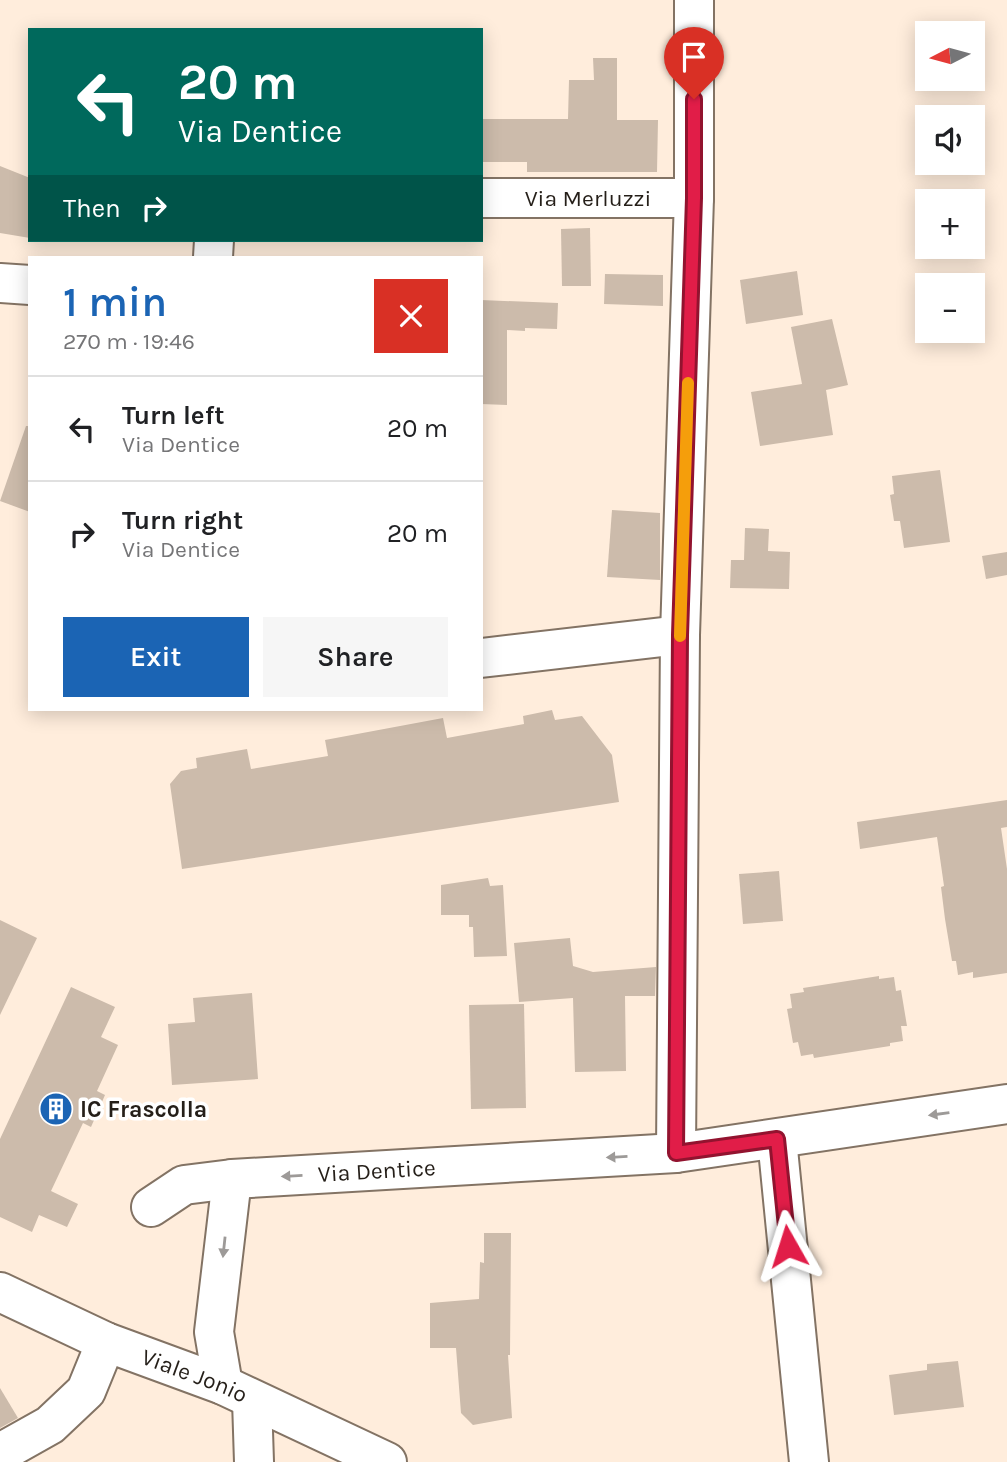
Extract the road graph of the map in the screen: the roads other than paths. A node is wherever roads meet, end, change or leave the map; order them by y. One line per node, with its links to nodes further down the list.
1 (694, 0): 3 (street)
2 (483, 198): 3 (street, Via Merluzzi)
3 (694, 198): 6 (street)
4 (0, 282): 5 (street)
5 (28, 285)
6 (680, 635): 7 (street); 10 (street)
7 (483, 658)
8 (1007, 1104): 9 (street, Via Dentice, one-way to 9)
9 (777, 1139): 10 (street, Via Dentice); 21 (street)
10 (676, 1153): 11 (street, Via Dentice, one-way to 11)
11 (232, 1179): 12 (street, Via Dentice); 14 (street, one-way to 14)
12 (151, 1207)
13 (0, 1292): 15 (street, Viale Jonio)
14 (215, 1332): 16 (street); 17 (street)
15 (106, 1342): 16 (street, Viale Jonio); 18 (street)
16 (164, 1364): 17 (street, Viale Jonio)
17 (237, 1393): 19 (street); 20 (street, Viale Jonio)
18 (0, 1452)
19 (254, 1462)
20 (387, 1462)
21 (808, 1462)

